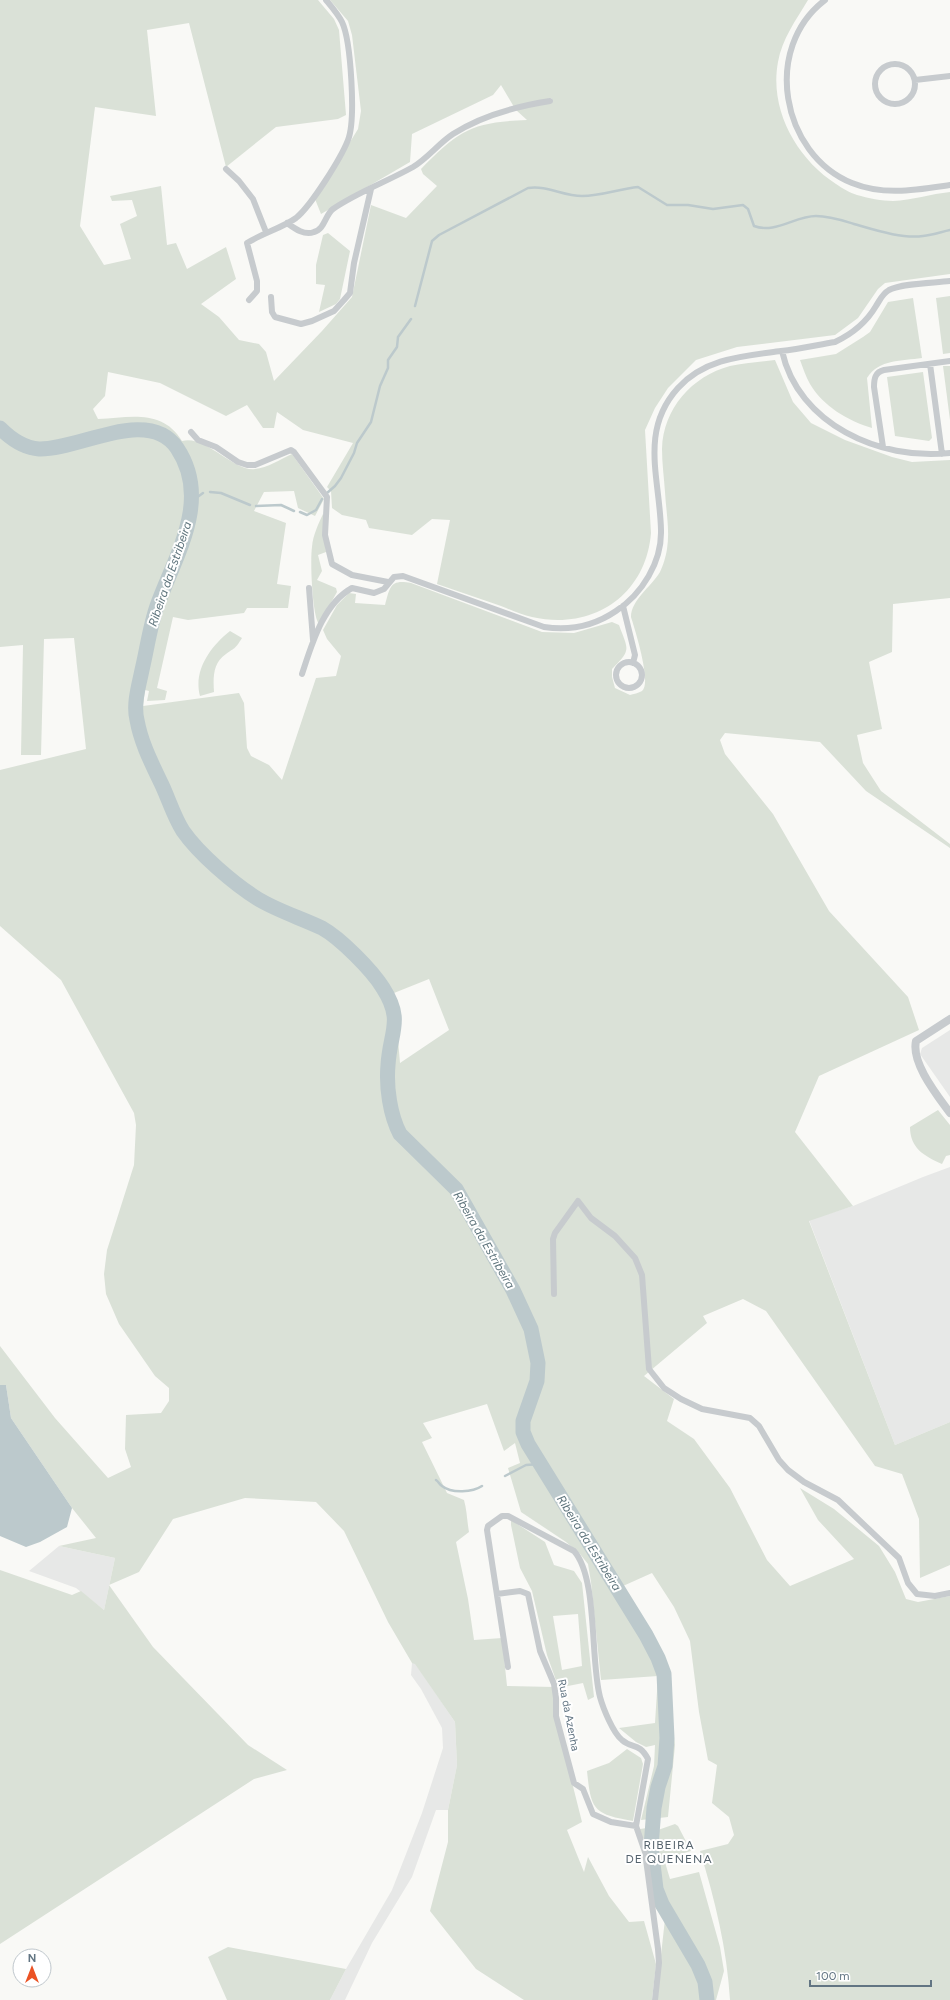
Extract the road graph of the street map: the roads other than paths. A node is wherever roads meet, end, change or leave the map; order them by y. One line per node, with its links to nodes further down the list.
1 (326, 0): 9 (street)
2 (825, 0): 7 (street)
3 (950, 76): 4 (street)
4 (915, 80): 4 (street)
5 (550, 101): 8 (street)
6 (226, 169): 10 (street)
7 (950, 185)
8 (371, 189): 9 (street); 12 (street)
9 (287, 222): 10 (street)
10 (266, 232): 13 (street)
11 (950, 281): 14 (street)
12 (271, 297)
13 (249, 300)
14 (782, 351): 18 (street); 23 (street)
15 (950, 361): 16 (street)
16 (930, 364): 18 (street); 20 (street)
17 (191, 432): 21 (street)
18 (883, 447): 20 (street)
19 (950, 453): 20 (street)
20 (942, 454)
21 (388, 582): 23 (street); 24 (street)
22 (309, 588): 24 (street)
23 (623, 606): 25 (street)
24 (313, 640): 26 (street)
25 (634, 663): 25 (street)
26 (302, 674)
27 (950, 1019): 28 (street)
28 (950, 1113)
29 (554, 1294): 30 (street)
30 (950, 1593)
31 (497, 1594): 32 (street); 33 (street, Rua da Azenha); 33 (street)
32 (508, 1667)
33 (636, 1826): 34 (street)
34 (655, 2000)

